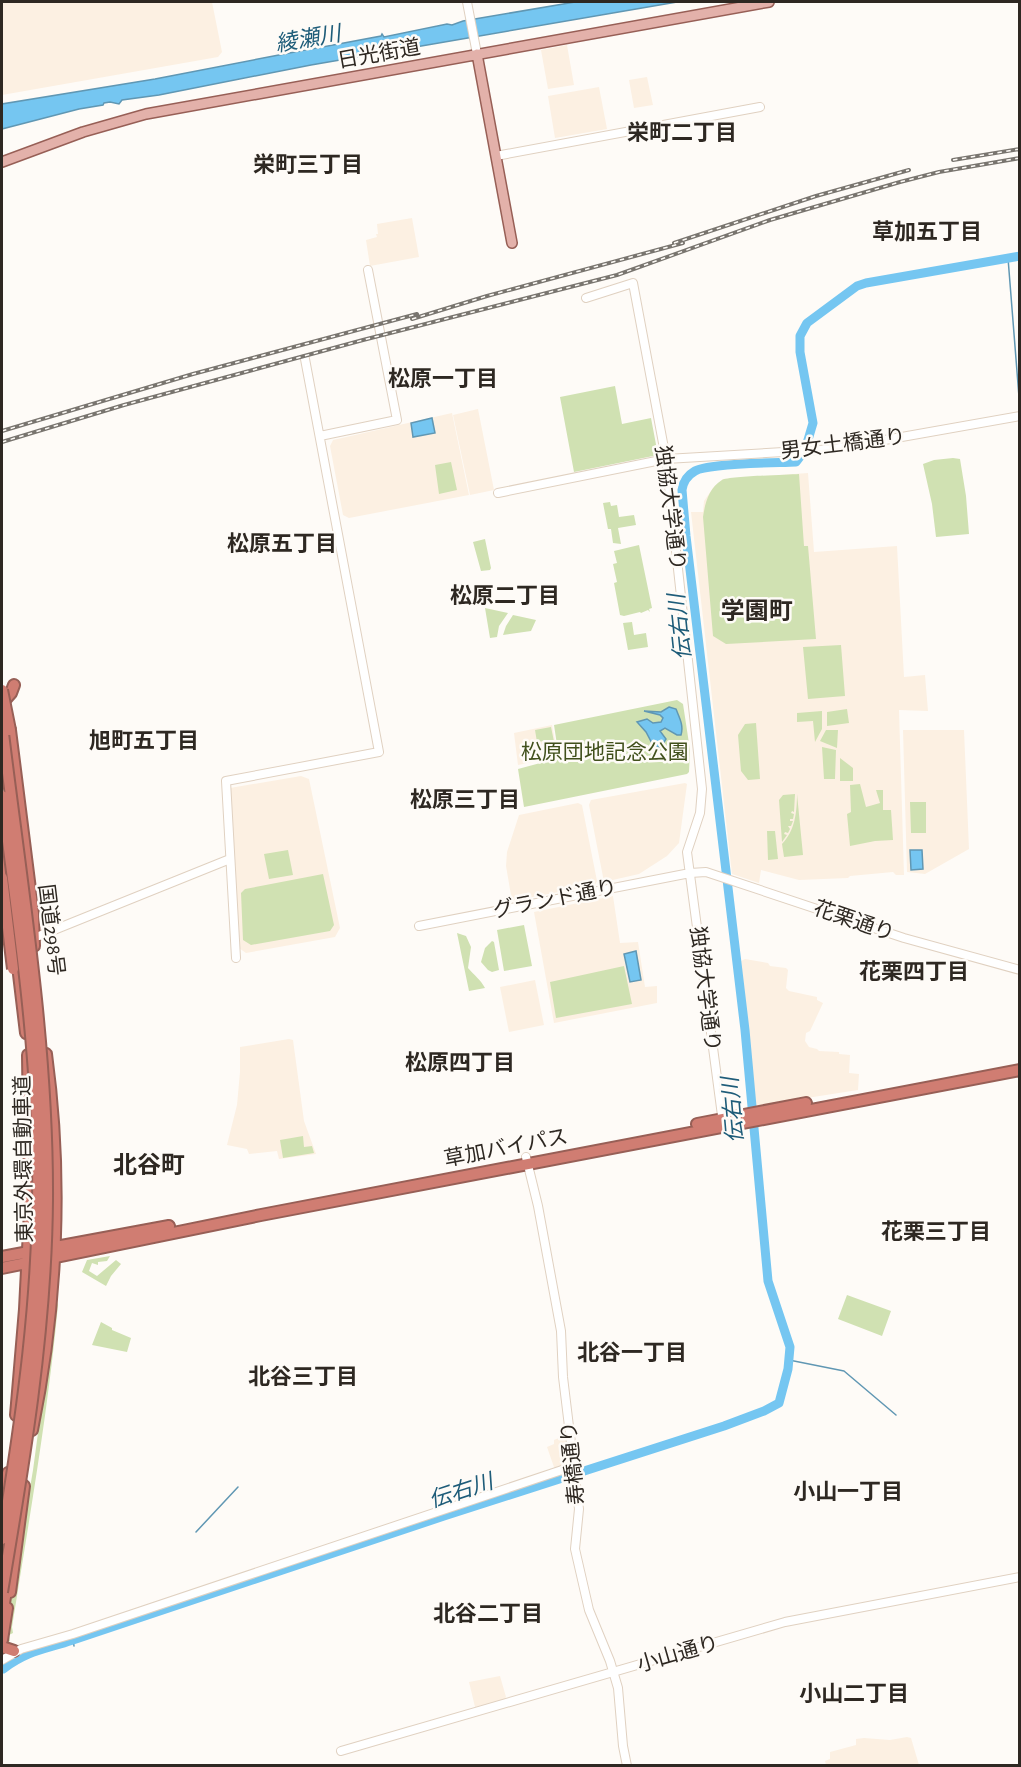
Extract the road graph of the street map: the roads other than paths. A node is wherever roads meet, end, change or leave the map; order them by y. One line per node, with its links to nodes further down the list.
1 (466, 2): 3 (street)
2 (769, 2): 3 (main road, 日光街道)
3 (477, 54): 5 (main road); 6 (main road, 日光街道)
4 (760, 107): 5 (street)
5 (496, 156): 7 (main road)
6 (2, 162)
7 (512, 243)
8 (368, 270): 12 (street)
9 (586, 298): 13 (street, 独協大学通り)
10 (305, 359): 12 (street)
11 (1020, 416): 13 (street, 男女土橋通り)
12 (320, 436): 20 (street)
13 (666, 459): 14 (street, 男女土橋通り); 21 (street, 独協大学通り)
14 (498, 493)
15 (14, 685): 16 (highway)
16 (2, 695): 17 (highway, 国道298号); 26 (highway, bridge)
17 (3, 732): 26 (highway, 国道298号); 55 (highway, 東京外環自動車道, bridge)
18 (2, 796): 53 (highway, 東京外環自動車道, bridge)
19 (2, 832): 28 (highway, 国道298号)
20 (230, 859): 24 (street); 25 (street)
21 (690, 873): 23 (street, グランド通り); 27 (street, 花栗通り); 34 (street, 独協大学通り)
22 (2, 878): 28 (highway, bridge)
23 (419, 926)
24 (39, 936)
25 (236, 958)
26 (35, 962): 29 (highway, 国道298号)
27 (1020, 970)
28 (25, 1023): 30 (highway, 国道298号)
29 (46, 1054): 36 (highway, 国道298号); 38 (highway)
30 (28, 1055): 37 (highway, 国道298号); 39 (highway)
31 (1020, 1063): 33 (highway, 草加バイパス)
32 (1020, 1070): 33 (highway, 草加バイパス)
33 (751, 1117): 34 (highway, 草加バイパス)
34 (723, 1122): 35 (highway, 草加バイパス)
35 (526, 1161): 38 (highway, 草加バイパス); 41 (highway, 草加バイパス); 49 (street, 寿橋通り)
36 (51, 1208)
37 (34, 1210)
38 (54, 1246): 39 (highway, 草加バイパス); 41 (highway)
39 (28, 1251): 40 (highway, 草加バイパス); 42 (highway)
40 (2, 1257)
41 (54, 1258): 42 (highway, 草加バイパス); 47 (highway)
42 (28, 1263): 43 (highway, 草加バイパス); 46 (highway)
43 (2, 1268)
44 (47, 1299): 47 (highway)
45 (29, 1309): 46 (highway)
46 (15, 1430): 48 (highway)
47 (32, 1433): 50 (highway)
48 (9, 1467): 51 (highway); 52 (highway)
49 (574, 1468): 59 (street); 61 (street, 寿橋通り)
50 (26, 1471): 56 (highway); 57 (highway)
51 (2, 1502)
52 (2, 1516)
53 (2, 1539)
54 (1020, 1577): 61 (street, 小山通り)
55 (2, 1592)
56 (2, 1615)
57 (2, 1640)
58 (2, 1647): 59 (highway)
59 (14, 1651): 60 (street)
60 (2, 1660)
61 (614, 1673): 62 (street, 小山通り); 63 (street, 寿橋通り)
62 (341, 1751)
63 (627, 1766)

